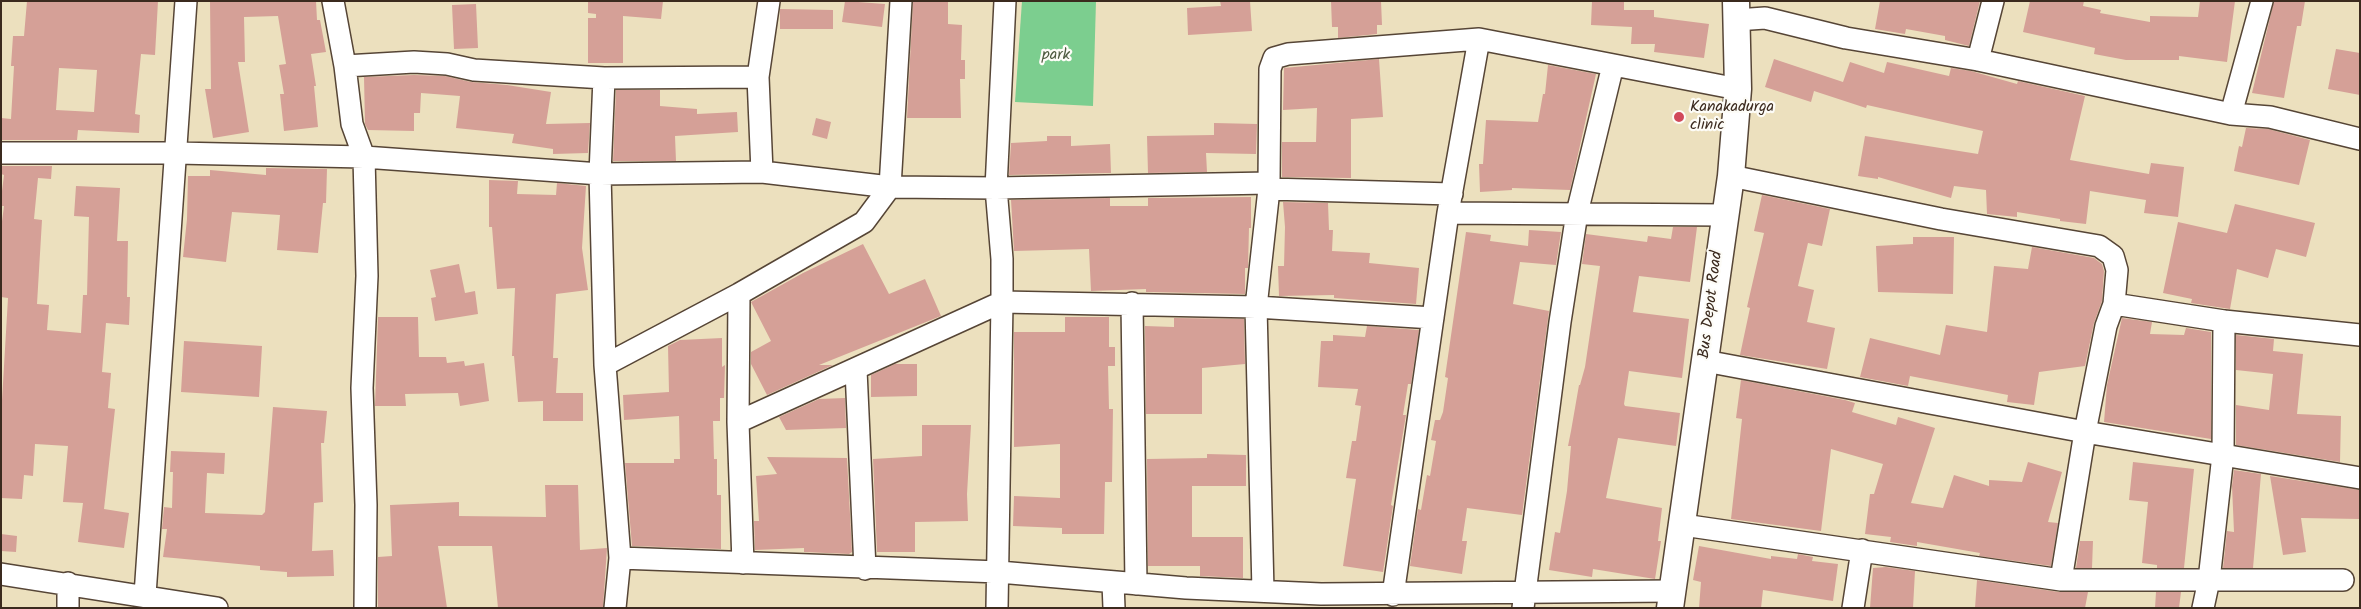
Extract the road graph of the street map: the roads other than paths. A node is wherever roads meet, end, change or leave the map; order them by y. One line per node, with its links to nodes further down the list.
1 (186, 1): 20 (street)
2 (333, 1): 13 (street)
3 (769, 1): 15 (street)
4 (901, 1): 26 (street)
5 (1005, 1): 27 (street)
6 (1993, 1): 11 (street)
7 (2262, 1): 17 (street)
8 (1769, 10): 9 (street); 11 (street)
9 (1736, 11): 16 (street, Bus Depot Road)
10 (1479, 39): 12 (street); 25 (street); 28 (street)
11 (1978, 60): 17 (street)
12 (1613, 65): 16 (street); 29 (street)
13 (345, 66): 14 (street); 21 (street)
14 (604, 78): 15 (street); 23 (street)
15 (758, 78): 22 (street)
16 (1738, 89): 24 (street, Bus Depot Road)
17 (2231, 114): 18 (street)
18 (2360, 139)
19 (1, 152): 20 (street)
20 (176, 153): 21 (street); 60 (street)
21 (364, 157): 23 (street); 69 (street)
22 (762, 172): 23 (street); 26 (street)
23 (600, 174): 40 (street)
24 (1731, 176): 30 (street, Bus Depot Road); 34 (street)
25 (1269, 186): 27 (street); 28 (street); 35 (street)
26 (890, 187): 27 (street); 31 (street)
27 (996, 188): 32 (street)
28 (1450, 204): 29 (street); 36 (street)
29 (1577, 213): 30 (street); 66 (street)
30 (1724, 215): 39 (street, Bus Depot Road)
31 (739, 294): 40 (street); 42 (street)
32 (1002, 302): 33 (street); 41 (street); 51 (street)
33 (1132, 304): 35 (street); 58 (street)
34 (2114, 304): 37 (street); 43 (street)
35 (1256, 307): 36 (street); 59 (street)
36 (1433, 318): 61 (street)
37 (2224, 321): 38 (street); 44 (street)
38 (2360, 335)
39 (1705, 361): 43 (street); 46 (street, Bus Depot Road)
40 (605, 366): 48 (street)
41 (856, 370): 42 (street); 50 (street)
42 (738, 422): 49 (street)
43 (2084, 432): 44 (street); 53 (street)
44 (2223, 455): 45 (street); 54 (street)
45 (2360, 478)
46 (1683, 525): 47 (street); 63 (street, Bus Depot Road)
47 (1862, 550): 53 (street); 73 (street)
48 (620, 558): 49 (street); 70 (street)
49 (743, 562): 50 (street)
50 (865, 569): 51 (street)
51 (999, 572): 57 (street); 71 (street)
52 (1, 574): 56 (street)
53 (2061, 580): 54 (street)
54 (2209, 580): 55 (street); 74 (street)
55 (2343, 580)
56 (68, 583): 60 (street); 67 (street)
57 (1112, 583): 58 (street); 72 (street)
58 (1136, 584): 62 (street)
59 (1263, 591): 62 (street); 64 (street)
60 (145, 595): 68 (street)
61 (1393, 595): 64 (street); 65 (street)
62 (1186, 598)
63 (1671, 600): 66 (street)
64 (1320, 601)
65 (1461, 601): 66 (street)
66 (1524, 601)
67 (68, 608)
68 (217, 608)
69 (365, 608)
70 (615, 608)
71 (997, 608)
72 (1114, 608)
73 (1853, 608)
74 (2203, 608)

